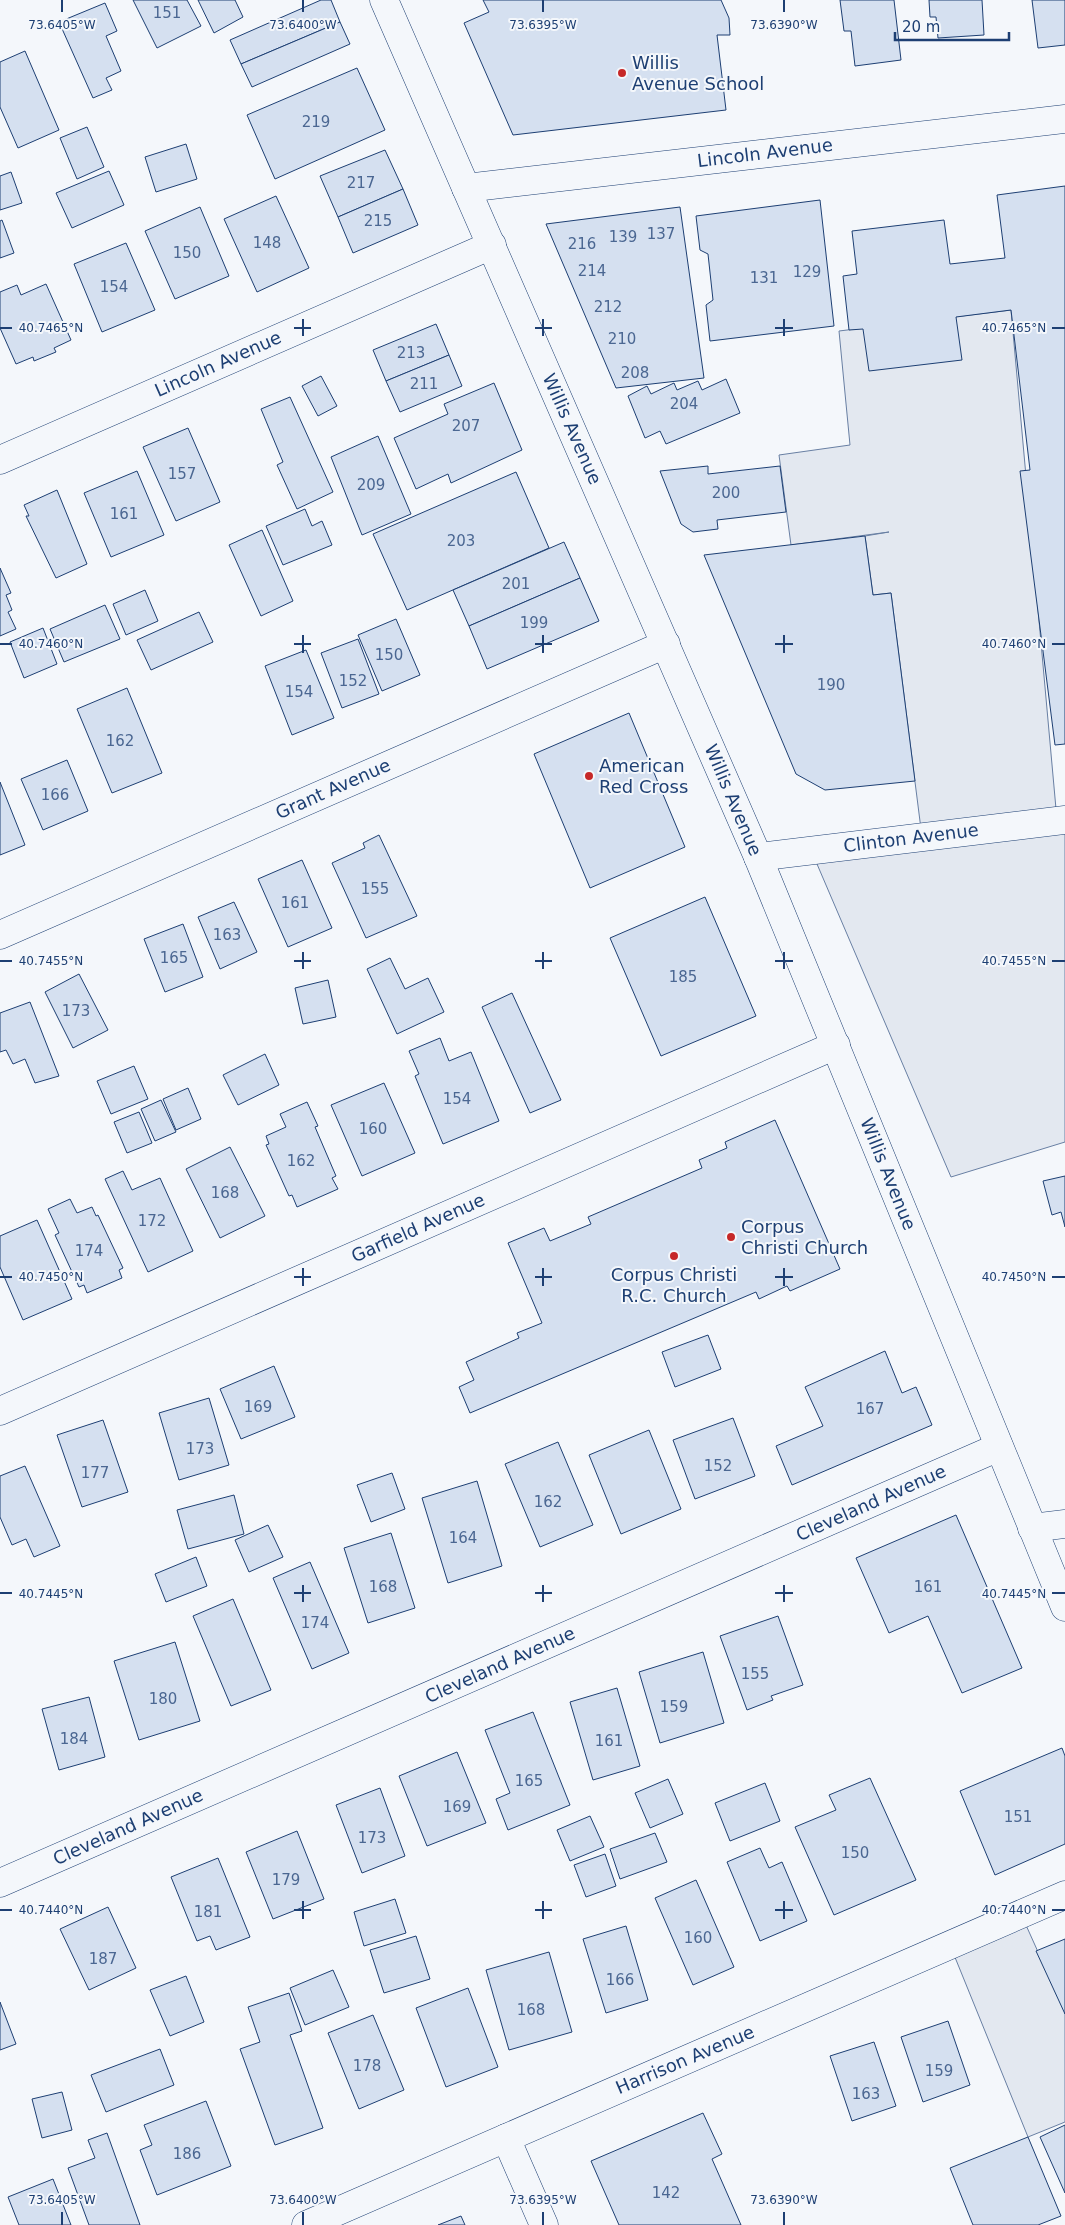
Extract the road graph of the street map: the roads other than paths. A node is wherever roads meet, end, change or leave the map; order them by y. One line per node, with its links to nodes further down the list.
1 (384, 0): 3 (street, Willis Avenue)
2 (1065, 119): 3 (street, Lincoln Avenue)
3 (466, 188): 4 (street, Willis Avenue)
4 (492, 245): 5 (street, Lincoln Avenue); 6 (street, Willis Avenue)
5 (0, 460)
6 (666, 644): 8 (street, Willis Avenue); 9 (street, Grant Avenue)
7 (1065, 820): 8 (street, Clinton Avenue)
8 (758, 857): 10 (street, Willis Avenue)
9 (0, 935)
10 (836, 1045): 11 (street, Garfield Avenue); 12 (street, Willis Avenue)
11 (0, 1411)
12 (999, 1447): 14 (street, Willis Avenue); 16 (street, Cleveland Avenue)
13 (1065, 1524): 14 (street)
14 (1032, 1528): 15 (street, Willis Avenue)
15 (1065, 1607)
16 (0, 1883)
17 (1065, 1895): 18 (street, Harrison Avenue)
18 (506, 2138): 19 (street, Harrison Avenue); 20 (street)
19 (306, 2225)
20 (544, 2225)

